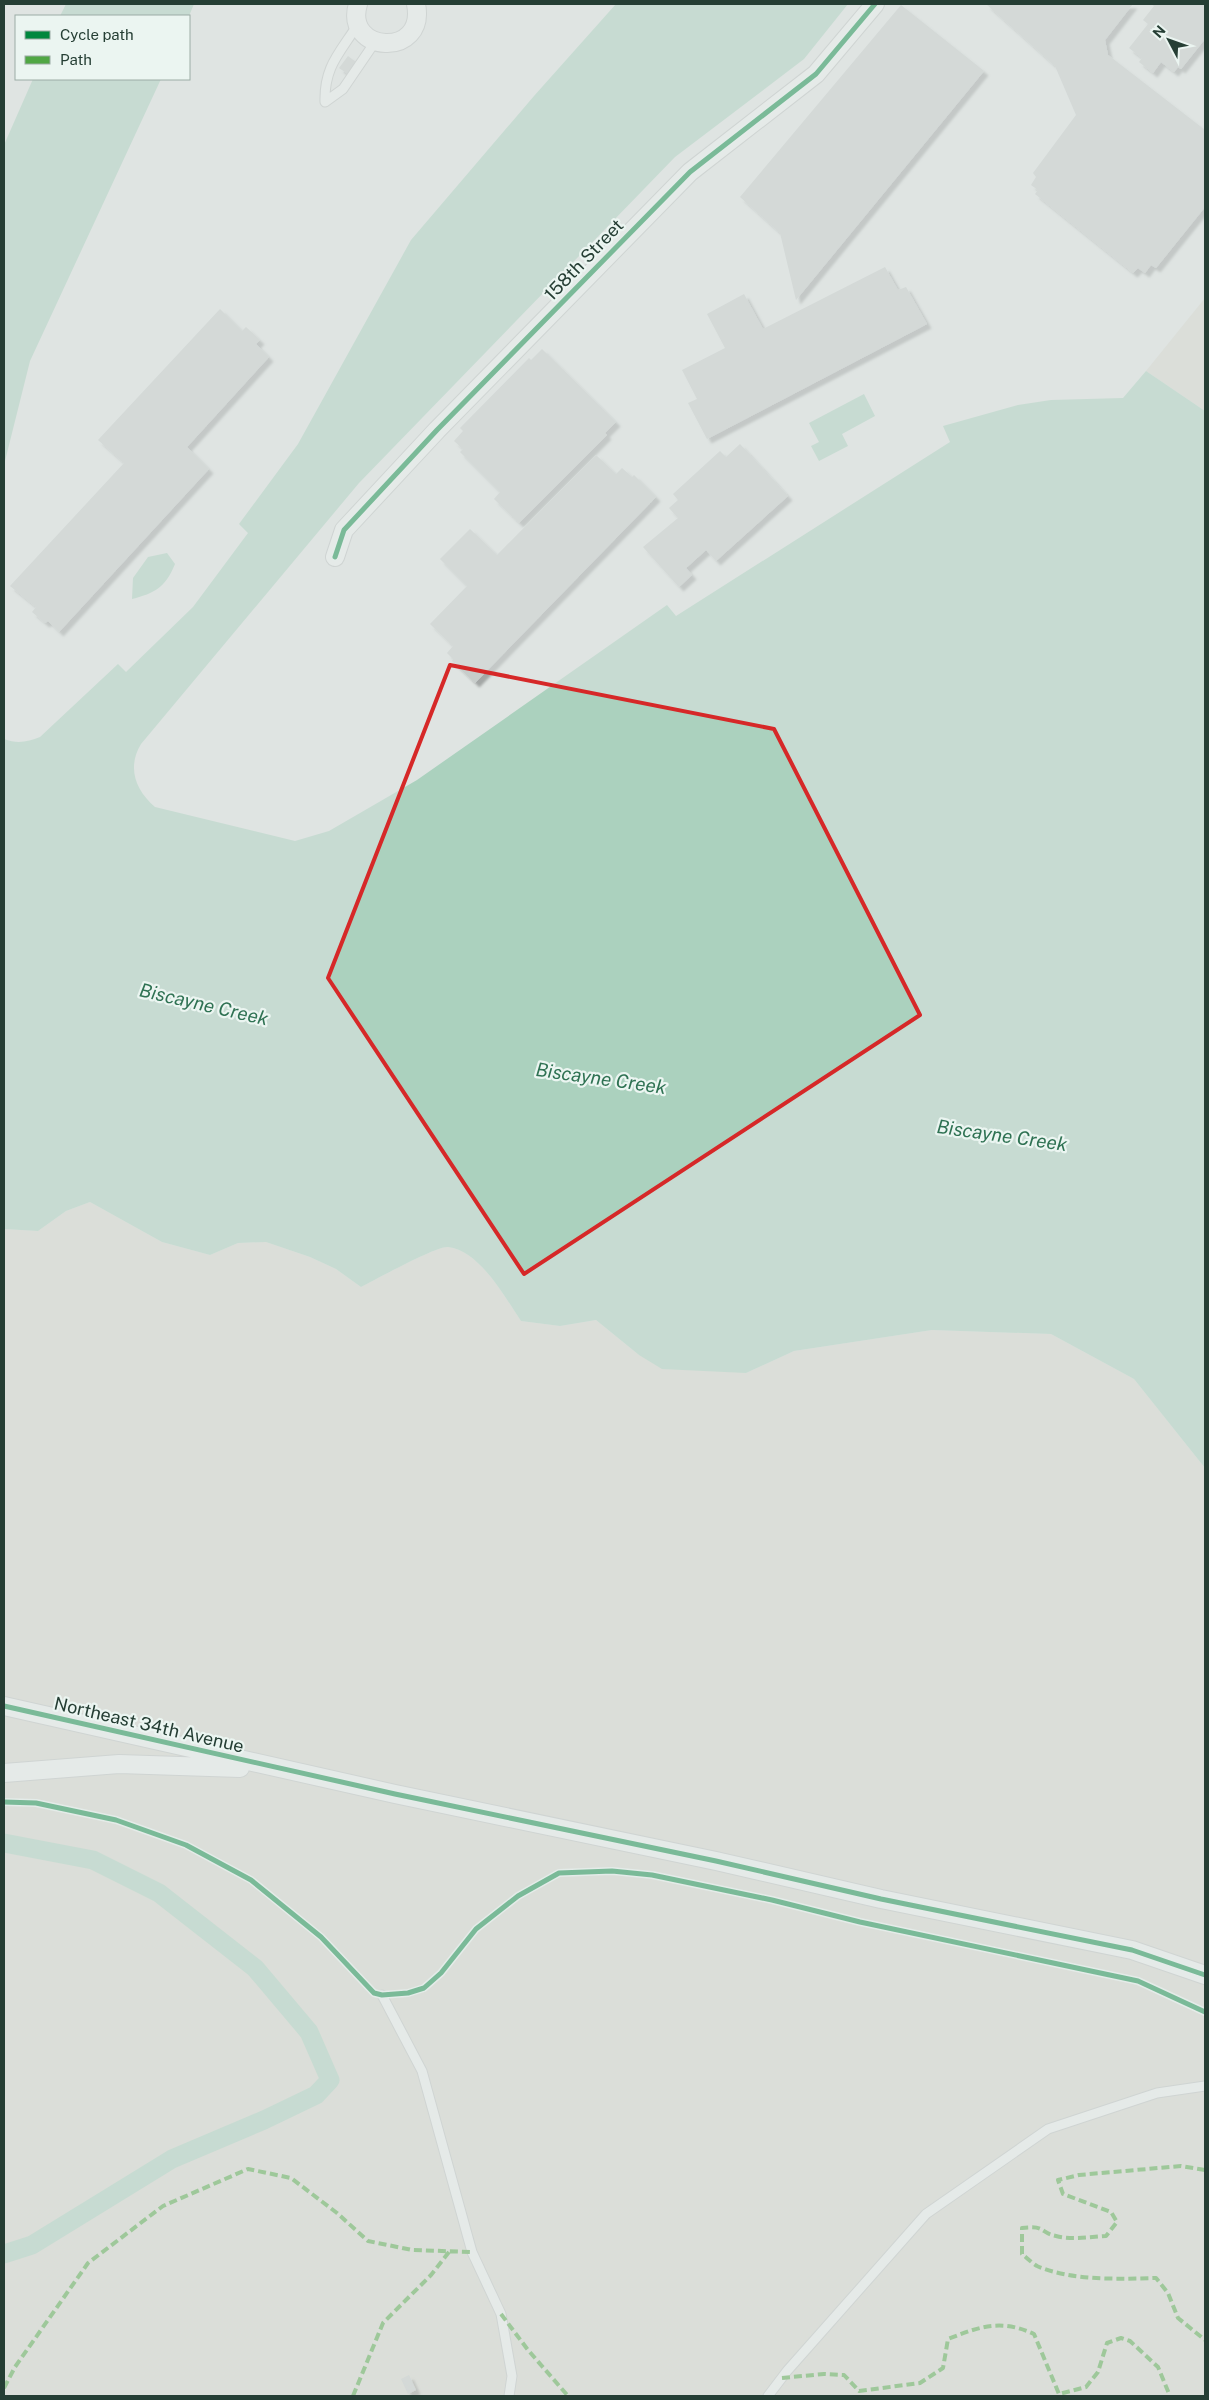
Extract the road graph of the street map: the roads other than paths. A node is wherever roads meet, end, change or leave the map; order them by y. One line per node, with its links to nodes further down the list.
1 (358, 4): 4 (street)
2 (416, 4): 5 (street)
3 (875, 4): 6 (street, 158th Street)
4 (358, 24): 5 (street); 5 (lane)
5 (375, 42)
6 (335, 557)
7 (4, 1706): 8 (street, Northeast 34th Avenue)
8 (287, 1770): 9 (street, Northeast 34th Avenue); 10 (street)
9 (4, 1773)
10 (1205, 1975)
11 (382, 1995): 13 (lane)
12 (1205, 2086): 14 (lane)
13 (509, 2396)
14 (768, 2396)

